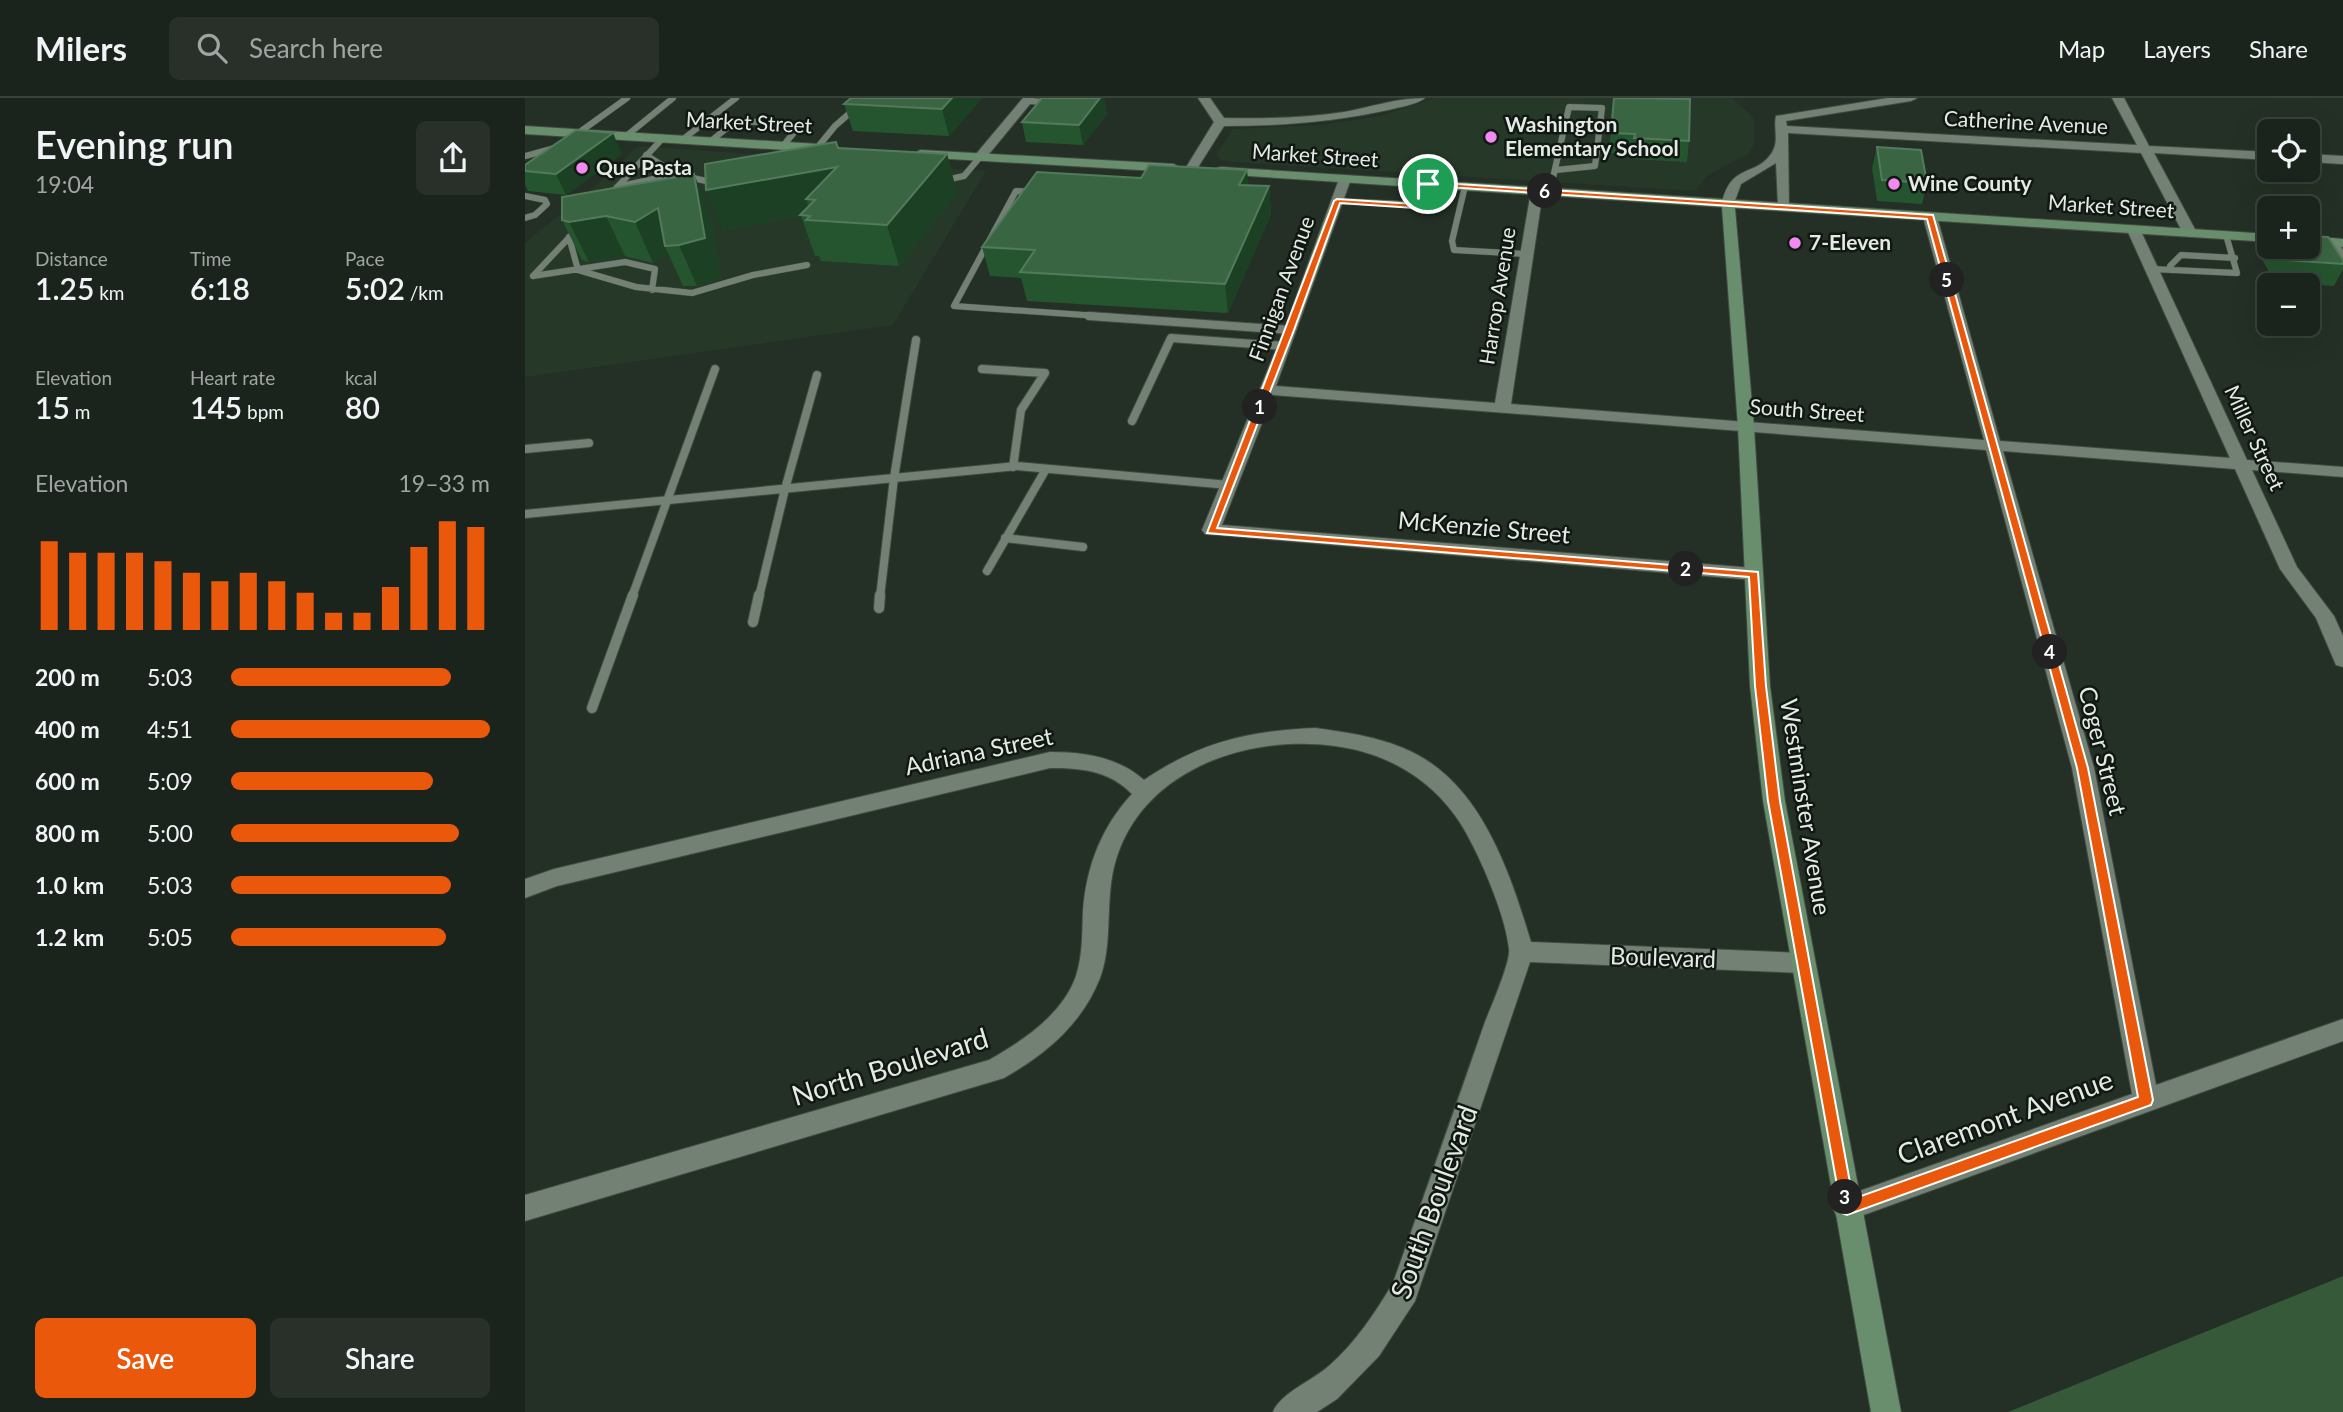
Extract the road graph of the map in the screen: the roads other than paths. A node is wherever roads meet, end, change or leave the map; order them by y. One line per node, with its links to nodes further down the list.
1 (627, 98): 14 (lane)
2 (673, 98): 15 (lane)
3 (736, 98): 17 (lane)
4 (867, 98): 22 (lane)
5 (1080, 98): 10 (lane)
6 (1204, 98): 11 (street)
7 (1419, 98): 11 (street)
8 (1911, 98): 12 (street)
9 (2118, 98): 24 (street)
10 (1028, 99): 29 (street)
11 (1220, 122): 33 (street)
12 (1781, 129): 19 (street); 24 (street, Catherine Avenue)
13 (525, 130): 14 (main road, Market Street)
14 (577, 134): 15 (main road, Market Street); 21 (street)
15 (625, 137): 16 (main road, Market Street)
16 (663, 138): 17 (main road, Market Street); 26 (lane)
17 (682, 140): 18 (main road, Market Street)
18 (711, 141): 20 (main road, Market Street); 20 (lane)
19 (1781, 145): 47 (street); 48 (street)
20 (783, 146): 22 (main road, Market Street)
21 (555, 148): 28 (lane); 32 (street)
22 (817, 148): 23 (main road, Market Street)
23 (844, 149)
24 (2146, 149): 27 (street, Catherine Avenue); 53 (street)
25 (912, 153): 29 (main road, Market Street)
26 (646, 155): 35 (lane); 41 (lane)
27 (2257, 155)
28 (525, 156)
29 (980, 157): 33 (main road, Market Street); 37 (lane)
30 (2320, 159): 31 (street)
31 (2343, 160)
32 (525, 168)
33 (1191, 169): 36 (main road, Market Street)
34 (1556, 170): 34 (lane); 42 (lane)
35 (676, 174): 39 (lane); 41 (lane)
36 (1345, 179): 38 (main road, Market Street); 45 (street, Finnigan Avenue)
37 (929, 180)
38 (1428, 184): 40 (main road, Market Street); 45 (lane)
39 (727, 186)
40 (1465, 186): 42 (main road, Market Street); 58 (lane)
41 (617, 187): 46 (lane)
42 (1543, 191): 47 (main road, Market Street); 58 (street, Harrop Avenue)
43 (1041, 193): 66 (lane)
44 (525, 196): 50 (lane)
45 (1337, 201): 66 (street, Finnigan Avenue)
46 (602, 203)
47 (1728, 203): 48 (main road, Market Street); 75 (main road, Westminster Avenue)
48 (1784, 206): 49 (main road, Market Street)
49 (1930, 217): 52 (main road, Market Street); 77 (street, Coger Street)
50 (525, 218)
51 (586, 220): 55 (lane)
52 (2134, 230): 53 (main road, Market Street); 62 (street, Miller Street)
53 (2190, 233): 54 (main road, Market Street)
54 (2226, 235): 56 (main road, Market Street); 59 (lane)
55 (569, 237): 63 (lane); 63 (lane)
56 (2257, 237)
57 (2337, 242): 60 (street)
58 (1526, 254): 73 (street, Harrop Avenue)
59 (2235, 258): 64 (lane); 64 (lane)
60 (2343, 260)
61 (807, 265): 65 (lane)
62 (2152, 269): 64 (lane); 79 (street, Miller Street)
63 (578, 270): 65 (lane); 65 (lane)
64 (2172, 270)
65 (652, 290)
66 (1290, 330): 68 (street, Finnigan Avenue)
67 (916, 340): 83 (lane)
68 (1284, 346): 72 (street, Finnigan Avenue); 74 (lane)
69 (715, 369): 86 (lane)
70 (982, 369): 80 (lane)
71 (817, 374): 85 (lane)
72 (1267, 390): 73 (street, South Street); 84 (street, Finnigan Avenue)
73 (1502, 408): 75 (street, South Street)
74 (1132, 421)
75 (1746, 427): 77 (street, South Street); 92 (main road, Westminster Avenue)
76 (589, 443): 78 (lane)
77 (1993, 446): 79 (street, South Street); 102 (street, Coger Street)
78 (525, 449)
79 (2241, 464): 82 (street, South Street); 95 (street, Miller Street)
80 (1013, 467): 81 (lane); 83 (lane)
81 (1046, 469): 84 (lane); 89 (lane)
82 (2343, 472)
83 (894, 478): 85 (lane); 93 (lane)
84 (1229, 485): 88 (street, Finnigan Avenue)
85 (785, 489): 86 (lane); 94 (lane)
86 (665, 500): 87 (lane); 96 (lane)
87 (525, 514)
88 (1211, 530): 92 (street, McKenzie Street)
89 (1005, 538): 90 (lane); 91 (lane)
90 (1083, 547)
91 (987, 571)
92 (1754, 574): 100 (main road, Westminster Avenue)
93 (879, 608)
94 (753, 622)
95 (2343, 660)
96 (592, 708)
97 (1144, 793): 98 (street, Adriana Street); 99 (street); 103 (street, North Boulevard)
98 (525, 889)
99 (1522, 952): 100 (street, Boulevard); 105 (street, South Boulevard)
100 (1803, 963): 104 (main road, Westminster Avenue)
101 (2343, 1030): 102 (street, Claremont Avenue)
102 (2146, 1100): 104 (street, Claremont Avenue)
103 (525, 1208)
104 (1847, 1208): 106 (main road, Westminster Avenue)
105 (1287, 1412)
106 (1886, 1412)

